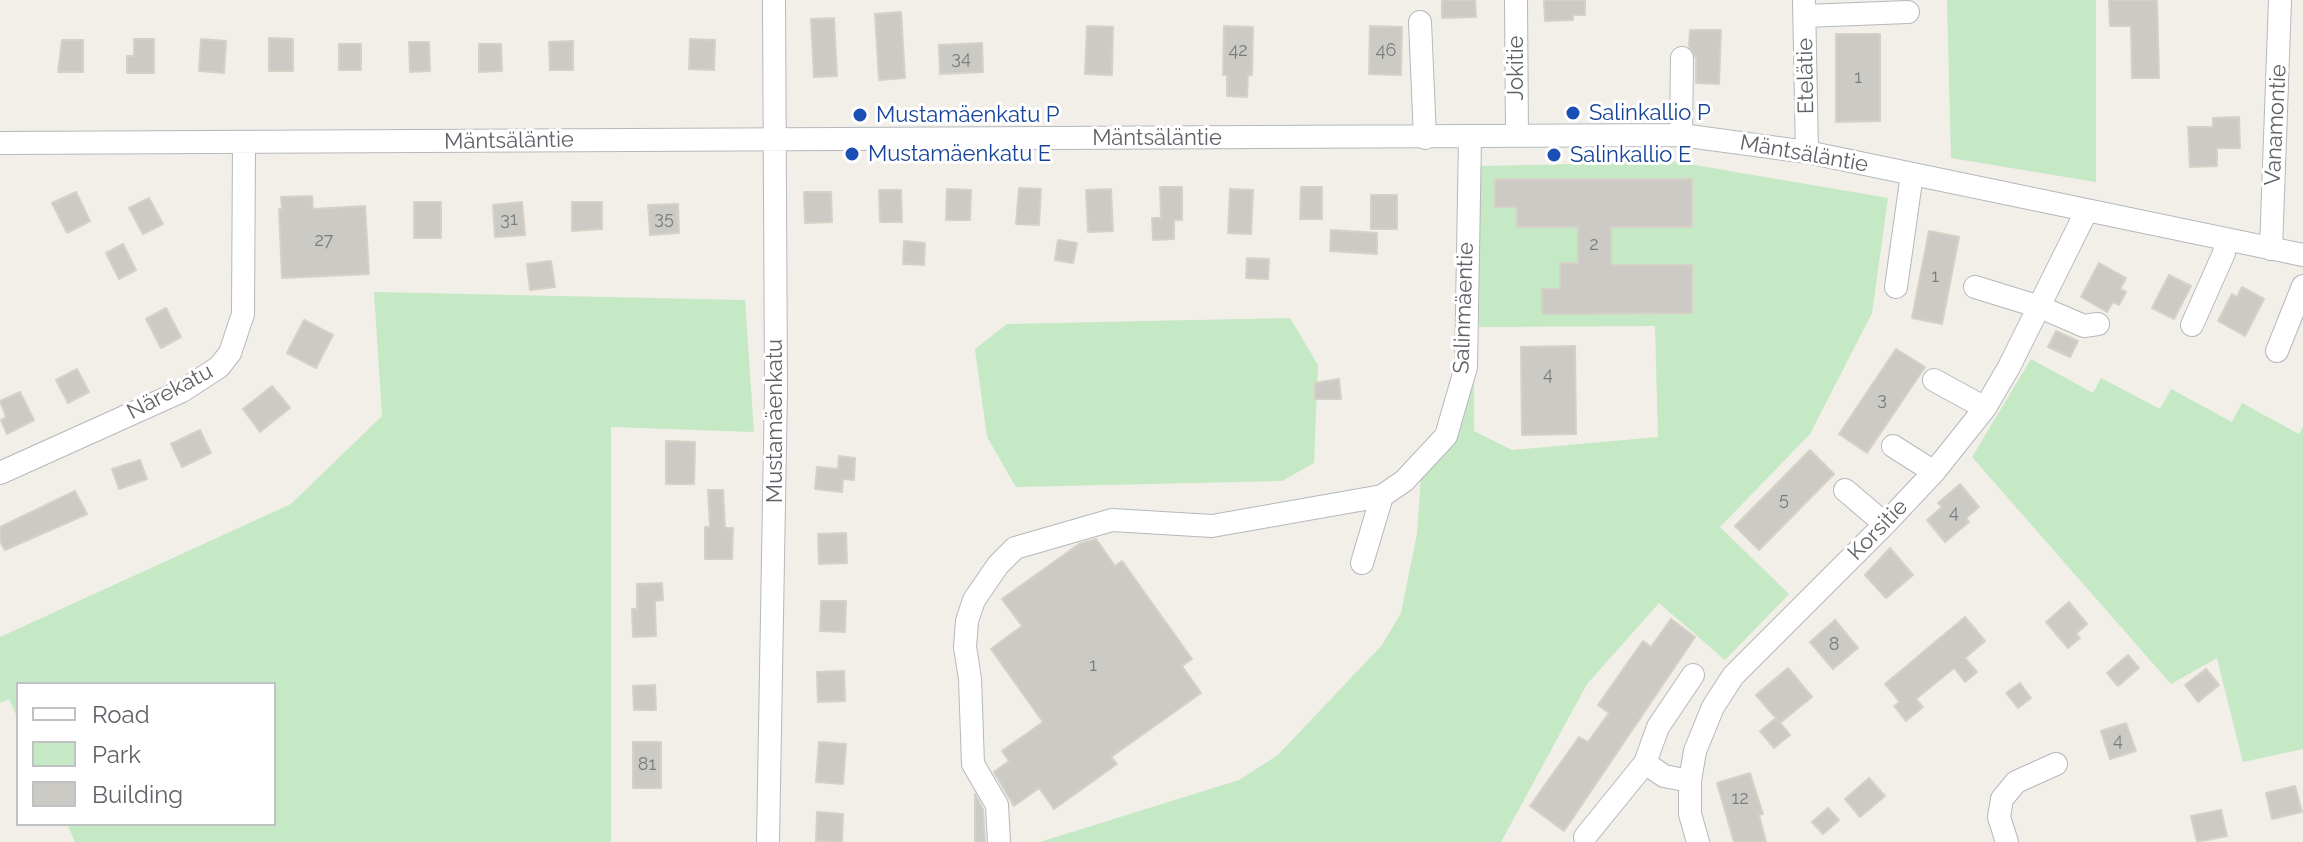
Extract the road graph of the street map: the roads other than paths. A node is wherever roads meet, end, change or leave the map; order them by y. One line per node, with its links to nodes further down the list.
1 (774, 0): 10 (street, Mustamäenkatu)
2 (1516, 0): 9 (street, Jokitie)
3 (2280, 0): 19 (street, Vanamontie)
4 (1805, 8): 5 (street); 15 (street, Etelätie)
5 (1908, 12)
6 (1420, 22): 11 (street)
7 (1682, 58): 8 (street)
8 (1681, 135): 9 (street, Mäntsäläntie); 15 (street, Mäntsäläntie)
9 (1517, 136): 12 (street, Mäntsäläntie)
10 (773, 138): 11 (street, Mäntsäläntie); 14 (street, Mäntsäläntie); 42 (street, Mustamäenkatu)
11 (1425, 138): 12 (street, Mäntsäläntie)
12 (1470, 138): 34 (street, Salinmäentie)
13 (0, 143): 14 (street, Mäntsäläntie)
14 (244, 144): 32 (street, Närekatu)
15 (1807, 152): 16 (street, Mäntsäläntie)
16 (1912, 174): 17 (street, Mäntsäläntie); 22 (street)
17 (2086, 212): 18 (street, Mäntsäläntie); 24 (street, Korsitie)
18 (2226, 240): 19 (street, Mäntsäläntie); 26 (street)
19 (2271, 249): 20 (street, Mäntsäläntie)
20 (2303, 255)
21 (2303, 286): 27 (street)
22 (1896, 287)
23 (1975, 287): 24 (street)
24 (2040, 307): 25 (street); 29 (street, Korsitie)
25 (2098, 324)
26 (2192, 325)
27 (2277, 351)
28 (1934, 380): 29 (street)
29 (1985, 408): 31 (street, Korsitie)
30 (1893, 446): 31 (street)
31 (1934, 472): 35 (street, Korsitie)
32 (0, 473)
33 (1845, 490): 35 (street)
34 (1382, 496): 36 (street); 43 (street)
35 (1885, 524): 40 (street, Korsitie)
36 (1362, 563)
37 (1693, 675): 38 (street)
38 (1645, 763): 40 (street); 41 (street)
39 (2056, 764): 45 (street)
40 (1690, 781): 44 (street, Korsitie)
41 (1585, 837)
42 (768, 842)
43 (999, 842)
44 (1698, 842)
45 (2007, 842)

